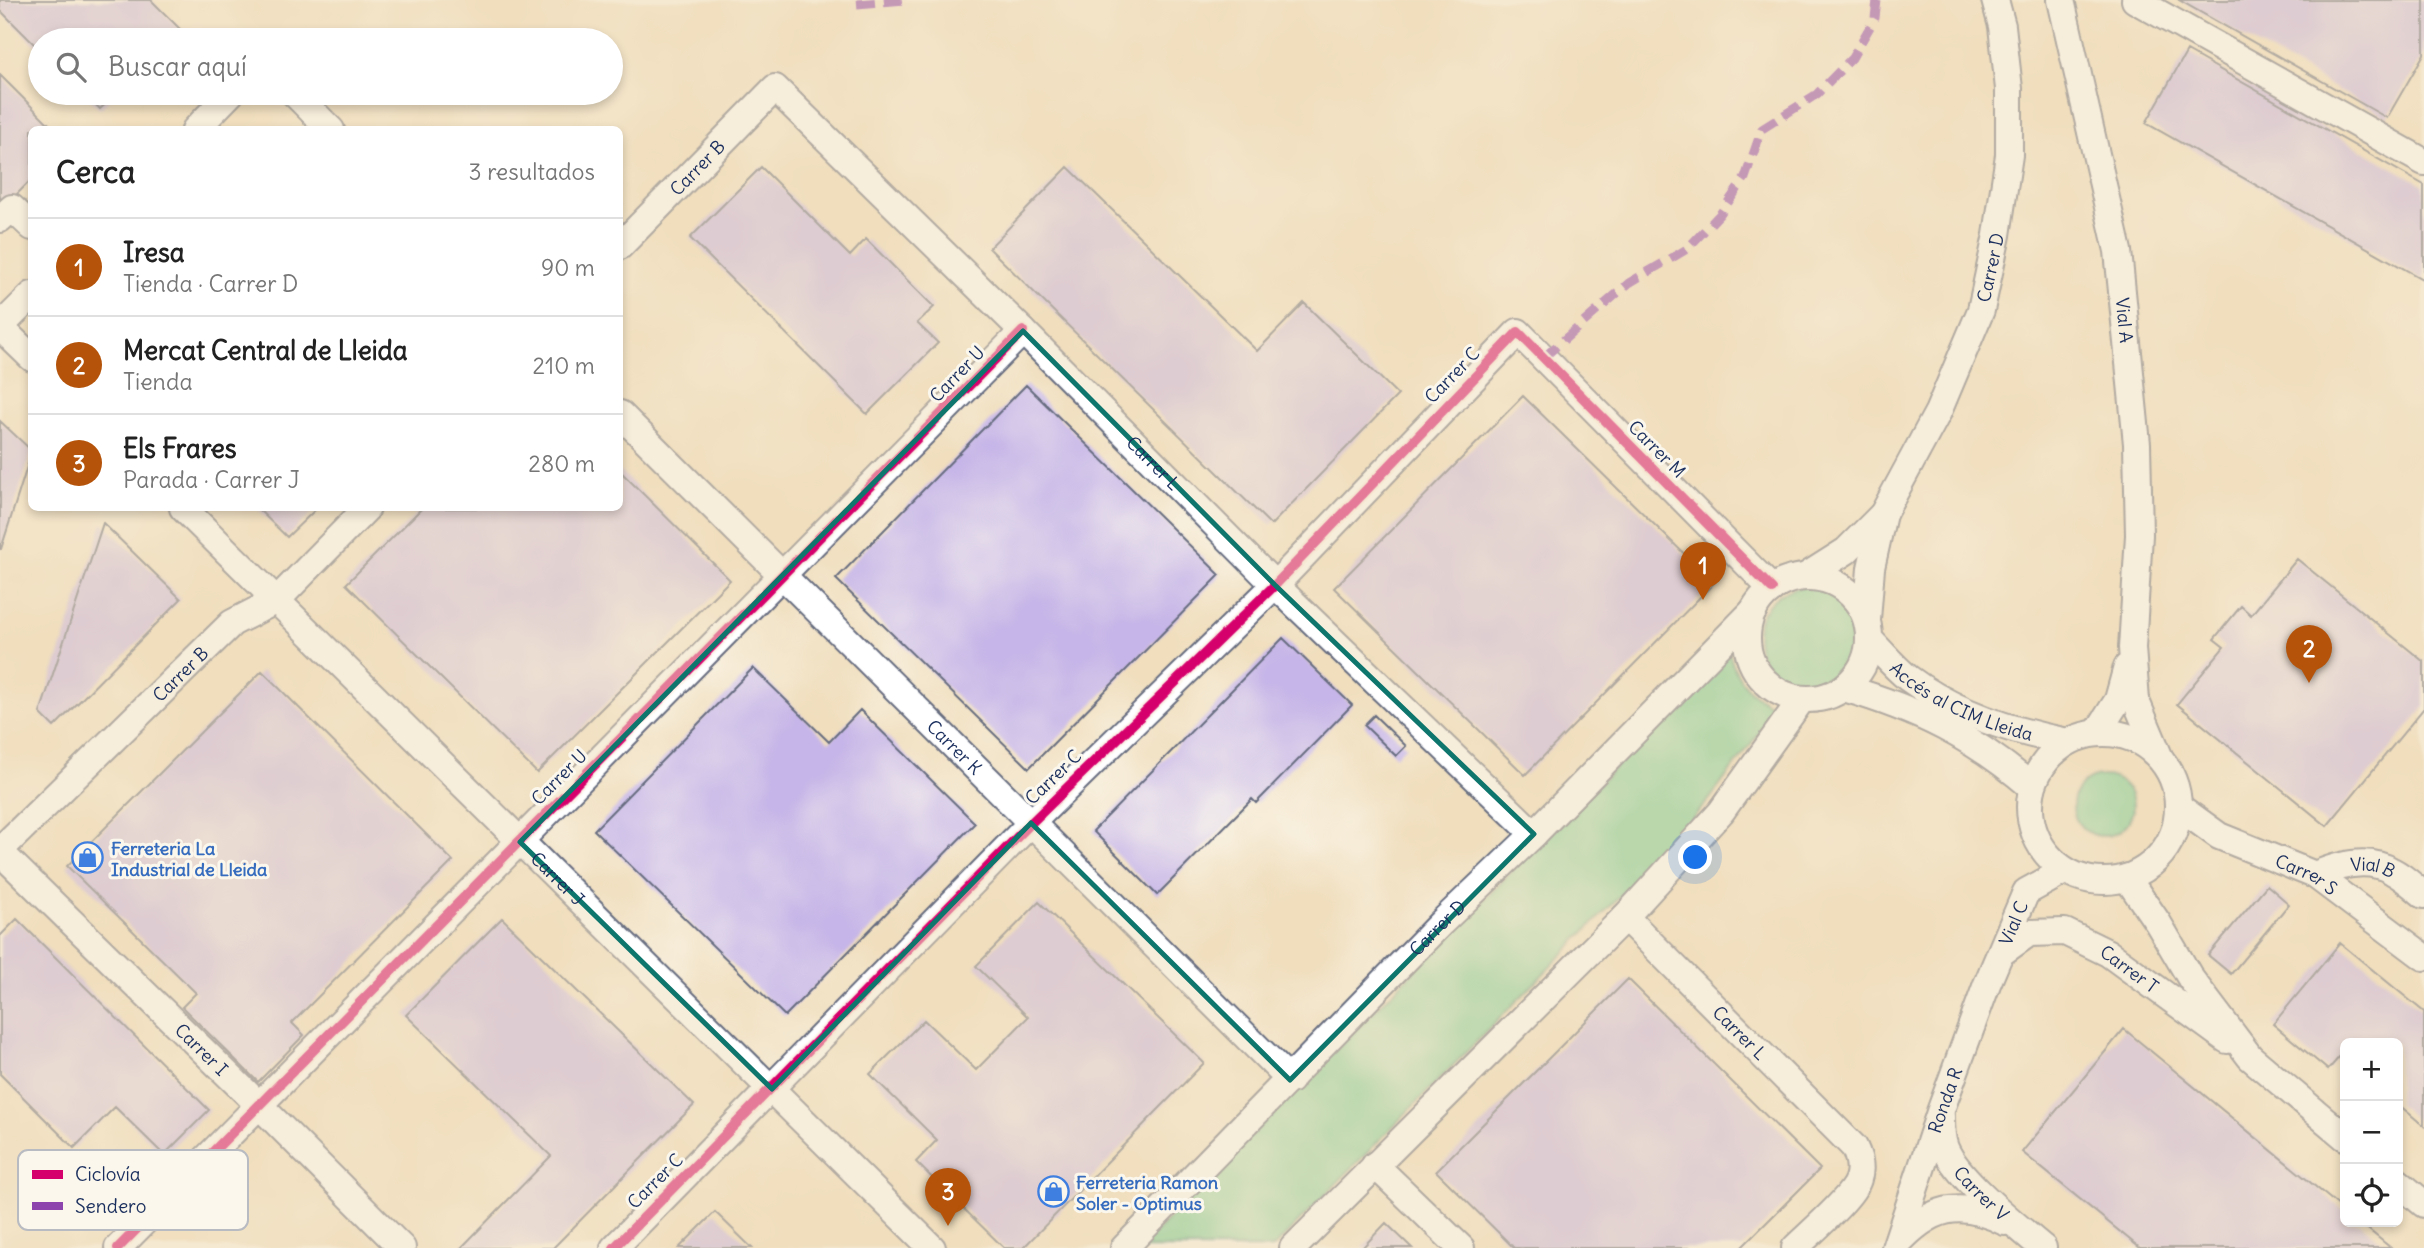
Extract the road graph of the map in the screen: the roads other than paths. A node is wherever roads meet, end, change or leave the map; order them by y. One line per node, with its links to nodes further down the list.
1 (1996, 0): 21 (street, Carrer D)
2 (2061, 0): 29 (street, Vial A)
3 (2135, 0): 9 (street)
4 (775, 88): 12 (street, Carrer B); 15 (street, Carrer L)
5 (219, 105): 7 (street)
6 (306, 105): 8 (street)
7 (199, 126)
8 (327, 126)
9 (2424, 162)
10 (0, 219): 11 (street)
11 (28, 223)
12 (623, 243)
13 (28, 299): 14 (street)
14 (0, 327): 17 (street)
15 (1023, 331): 22 (street, Carrer U); 24 (street, Carrer L)
16 (1518, 332): 24 (street, Carrer C); 25 (street, Carrer M)
17 (28, 354)
18 (623, 417): 22 (street, Carrer K)
19 (186, 511): 26 (street, Carrer J)
20 (364, 511): 26 (street, Carrer B)
21 (1883, 514): 23 (street, Carrer D); 28 (street, Carrer D)
22 (782, 576): 37 (street, Carrer K); 39 (street, Carrer U)
23 (1805, 577): 25 (street); 28 (street)
24 (1275, 585): 37 (street, Carrer C); 38 (street, Carrer L)
25 (1772, 589): 27 (street)
26 (277, 600): 39 (street, Carrer J); 40 (street, Carrer B)
27 (1754, 610): 31 (street); 38 (street, Carrer D)
28 (1868, 629): 30 (street); 33 (street, Accés al CIM Lleida)
29 (2132, 648): 32 (street, Vial A); 34 (street, Vial A)
30 (1844, 688): 31 (street); 35 (street, Accés al CIM Lleida)
31 (1802, 699): 45 (street)
32 (2097, 733): 33 (street); 34 (street)
33 (2068, 742): 35 (street)
34 (2159, 756): 36 (street)
35 (2032, 787): 41 (street)
36 (2179, 807): 42 (street, Carrer S); 43 (street)
37 (1031, 823): 49 (street, Carrer K); 50 (street, Carrer C)
38 (1534, 834): 49 (street, Carrer D)
39 (520, 842): 50 (street, Carrer J); 51 (street, Carrer U)
40 (0, 851): 51 (street, Carrer I)
41 (2064, 871): 43 (street); 46 (street, Vial C)
42 (2315, 875): 44 (street, Vial B); 47 (street, Carrer S)
43 (2127, 878): 48 (street, Carrer T)
44 (2424, 895)
45 (1626, 916): 55 (street); 68 (street, Carrer L)
46 (1999, 954): 48 (street, Carrer T); 52 (street, Ronda R)
47 (2424, 957)
48 (2250, 1057): 53 (street, Carrer T)
49 (1290, 1080): 65 (street, Carrer D)
50 (772, 1089): 63 (street, Carrer C); 64 (street, Carrer J)
51 (260, 1106): 54 (street, Carrer U); 62 (street, Carrer I)
52 (1940, 1112): 58 (street, Carrer V); 60 (street, Ronda R)
53 (2340, 1133)
54 (216, 1150)
55 (1375, 1165): 66 (street); 67 (street)
56 (2403, 1186): 57 (street)
57 (2424, 1204)
58 (2020, 1229): 60 (street, Carrer V); 69 (street, Carrer V)
59 (136, 1230): 61 (street, Carrer U)
60 (1895, 1247)
61 (118, 1248)
62 (402, 1248)
63 (614, 1248)
64 (932, 1248)
65 (1124, 1248)
66 (1293, 1248)
67 (1461, 1248)
68 (1795, 1248)
69 (2043, 1248)

